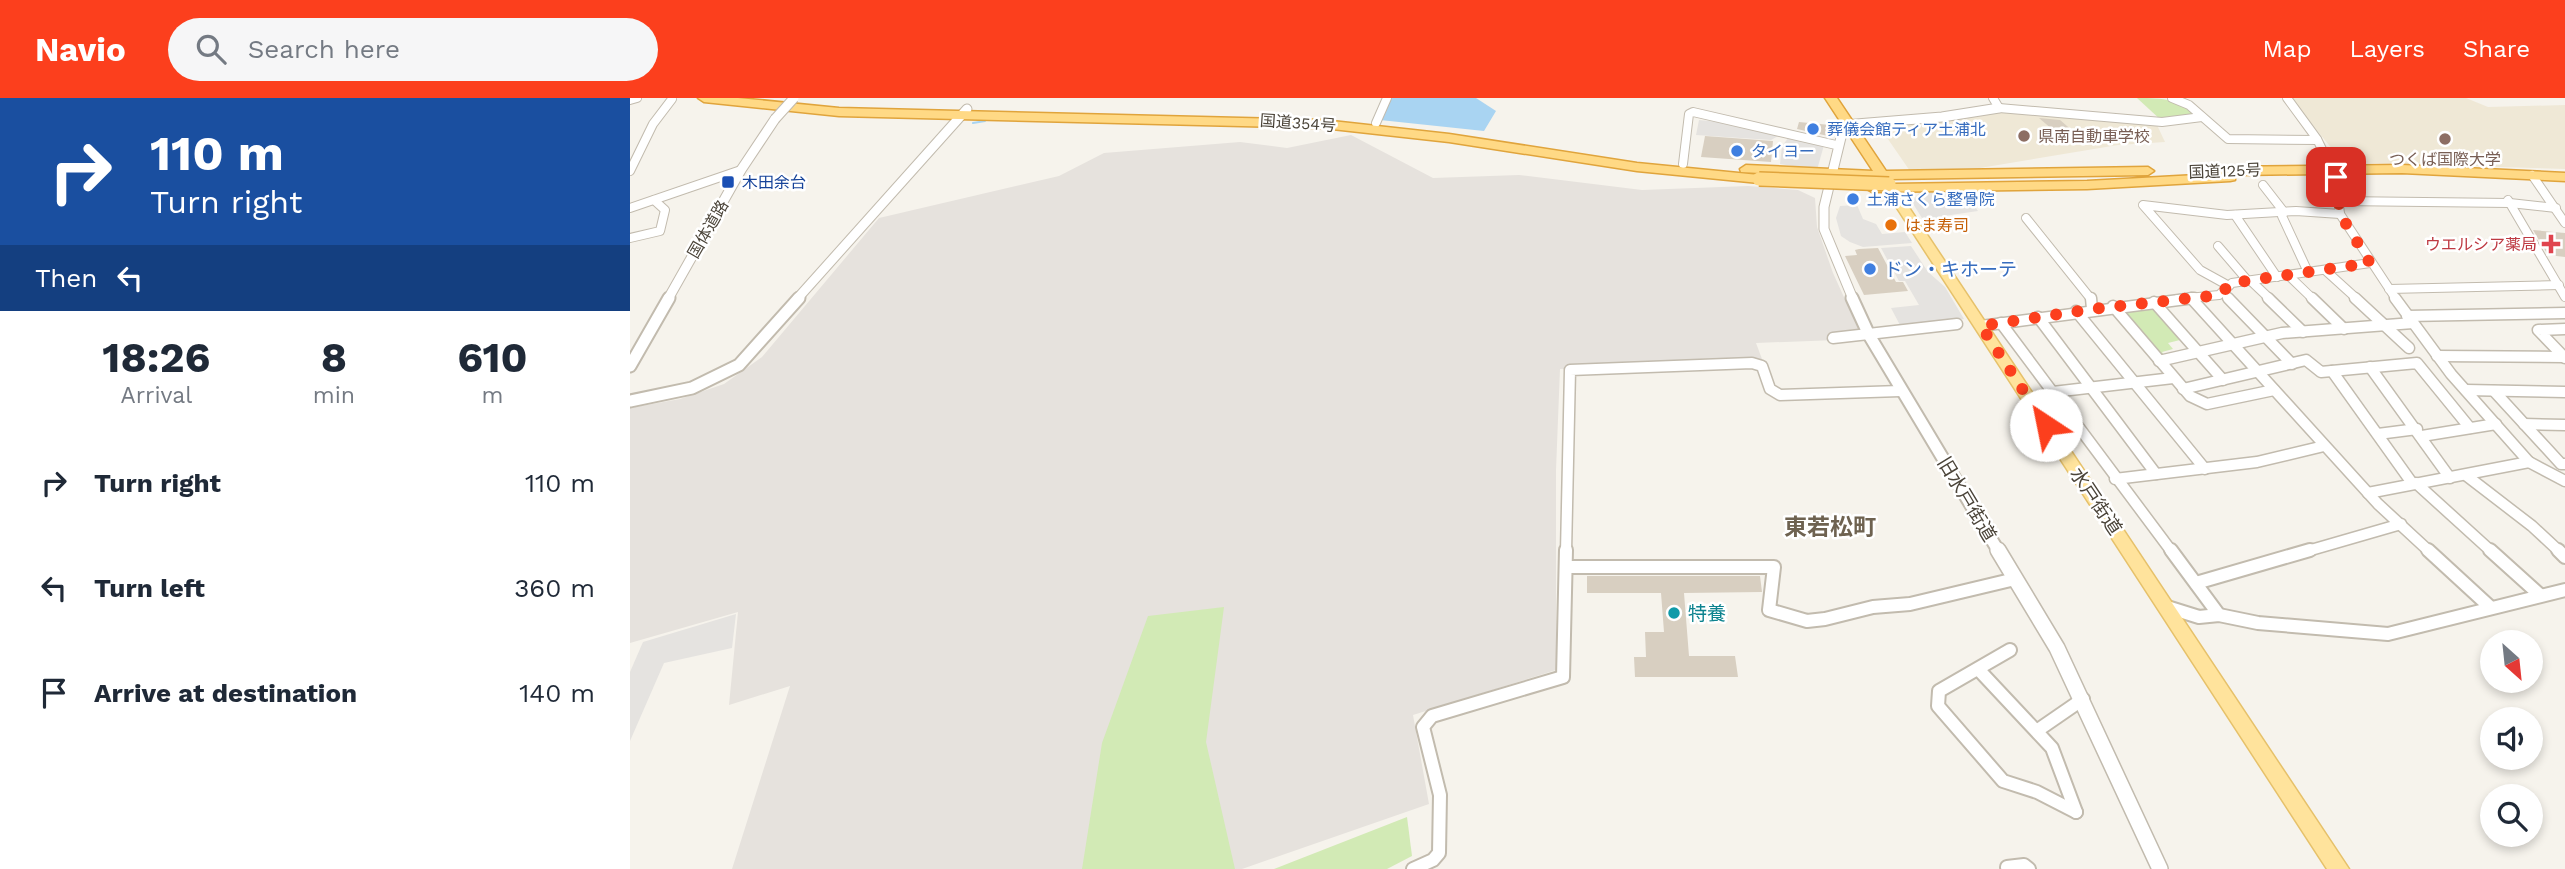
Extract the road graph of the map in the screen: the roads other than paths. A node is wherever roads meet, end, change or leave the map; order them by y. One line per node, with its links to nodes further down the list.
1 (637, 98): 11 (street)
2 (672, 98): 21 (street)
3 (704, 98): 13 (highway, 国道354号)
4 (741, 98): 13 (highway, 国道354号)
5 (794, 98): 24 (street, 国体道路, bridge)
6 (1387, 98): 15 (street)
7 (1831, 98): 16 (highway, 水戸街道)
8 (1993, 98): 12 (street)
9 (2172, 98): 14 (street)
10 (2287, 98): 18 (street)
11 (630, 100)
12 (1999, 108): 14 (street); 16 (street)
13 (967, 109): 15 (highway, 国道354号); 17 (highway, 国道354号); 99 (street)
14 (2202, 117): 18 (street)
15 (1376, 123): 17 (highway, 国道354号)
16 (1847, 123): 19 (street, 旧水戸街道); 20 (highway, 水戸街道)
17 (1450, 135): 23 (highway); 30 (highway); 31 (highway, 国道354号, bridge)
18 (2317, 140): 26 (street)
19 (1838, 141): 20 (street); 23 (street); 30 (street, 旧水戸街道)
20 (1859, 141): 31 (highway, 水戸街道)
21 (640, 155): 22 (street); 25 (street)
22 (630, 157)
23 (1683, 164): 30 (highway)
24 (741, 170): 35 (street); 84 (street, 国体道路)
25 (630, 171)
26 (2333, 171): 27 (highway, 国道125号); 29 (highway, 国道125号); 37 (street)
27 (2231, 174): 31 (highway, 国道125号); 31 (highway)
28 (2565, 177): 29 (highway, 国道125号)
29 (2535, 178): 32 (highway, 国道125号); 34 (street)
30 (1828, 181): 31 (highway); 74 (street, 旧水戸街道)
31 (1887, 182): 70 (main road, 水戸街道)
32 (2565, 184)
33 (2263, 185): 41 (street)
34 (2550, 198): 36 (street); 40 (street)
35 (654, 200): 39 (street); 46 (street)
36 (2565, 200)
37 (2339, 201): 38 (street); 42 (street)
38 (2509, 201): 40 (street); 55 (street)
39 (630, 208)
40 (2556, 208): 45 (street)
41 (2284, 212): 42 (street); 43 (street); 51 (street)
42 (2340, 214): 49 (street)
43 (2235, 215): 53 (street); 56 (street)
44 (2026, 218): 62 (street)
45 (2564, 220)
46 (634, 237): 48 (street)
47 (2218, 246): 54 (street)
48 (630, 247)
49 (2370, 263): 50 (street); 57 (street)
50 (2325, 270): 51 (street); 69 (street)
51 (2308, 272): 52 (street)
52 (2288, 275): 53 (street); 71 (street)
53 (2277, 277): 54 (street)
54 (2249, 281): 56 (street); 73 (street)
55 (2559, 285): 57 (street); 58 (street)
56 (2226, 289): 59 (street); 75 (street)
57 (2389, 289): 66 (street)
58 (2565, 297)
59 (2191, 298): 60 (street); 77 (street)
60 (2154, 302): 61 (street); 79 (street)
61 (2113, 306): 62 (street); 82 (street)
62 (2092, 309): 63 (street)
63 (2076, 311): 65 (street); 90 (street)
64 (2565, 313): 66 (street)
65 (2038, 317): 67 (street); 91 (street)
66 (2410, 320): 69 (street); 80 (street)
67 (2001, 323): 70 (street); 97 (street)
68 (1957, 324): 74 (street)
69 (2385, 325): 71 (street); 78 (street)
70 (1981, 326): 124 (main road, 水戸街道)
71 (2344, 328): 73 (street)
72 (2565, 329): 81 (street)
73 (2302, 332): 75 (street)
74 (1869, 335): 76 (street); 95 (street, 旧水戸街道)
75 (2267, 337): 77 (street); 83 (street)
76 (1833, 338)
77 (2234, 344): 79 (street); 87 (street)
78 (2409, 348)
79 (2198, 352): 82 (street); 89 (street)
80 (2437, 356): 81 (street); 94 (street)
81 (2565, 358)
82 (2160, 361): 88 (street)
83 (2292, 364): 86 (street); 87 (street)
84 (630, 366)
85 (2370, 367): 86 (street); 103 (street); 104 (street)
86 (2332, 371): 105 (street)
87 (2258, 372): 89 (street); 93 (street)
88 (2174, 378): 90 (street); 92 (street)
89 (2223, 380): 92 (street)
90 (2137, 383): 91 (street); 109 (street)
91 (2092, 388): 97 (street); 110 (street)
92 (2183, 389): 93 (street)
93 (2274, 390): 106 (street)
94 (2466, 390): 96 (street); 100 (street)
95 (1900, 391): 119 (street); 120 (street, 旧水戸街道)
96 (2494, 391): 98 (street); 101 (street)
97 (2053, 392): 113 (street)
98 (2565, 392)
99 (630, 401)
100 (2496, 424): 103 (street); 107 (street)
101 (2524, 424): 102 (street); 108 (street)
102 (2565, 425)
103 (2470, 428): 104 (street)
104 (2420, 433): 105 (street); 112 (street)
105 (2378, 434): 115 (street)
106 (2324, 446): 109 (street); 116 (street)
107 (2529, 462): 111 (street); 114 (street)
108 (2565, 464)
109 (2205, 469): 110 (street)
110 (2157, 474): 113 (street)
111 (2467, 477): 112 (street); 118 (street)
112 (2450, 478): 115 (street)
113 (2115, 479): 121 (street)
114 (2565, 481)
115 (2414, 483): 116 (street); 123 (street)
116 (2368, 493): 117 (street)
117 (2401, 524): 121 (street); 125 (street)
118 (2565, 557)
119 (1568, 567): 120 (street); 134 (street)
120 (2015, 579): 131 (street, 旧水戸街道)
121 (2196, 583): 126 (street)
122 (2565, 590): 123 (street)
123 (2540, 596): 125 (street)
124 (2167, 607): 127 (street); 128 (main road, 水戸街道)
125 (2490, 607): 126 (street)
126 (2219, 615): 127 (street)
127 (2199, 617): 128 (street)
128 (2186, 636): 137 (main road, 水戸街道)
129 (2010, 650): 130 (street)
130 (1978, 668): 132 (street); 132 (street)
131 (2083, 699): 132 (street); 136 (street, 旧水戸街道)
132 (2038, 730)
133 (2007, 867): 135 (street)
134 (1413, 869)
135 (2029, 869)
136 (2160, 869)
137 (2339, 869)

